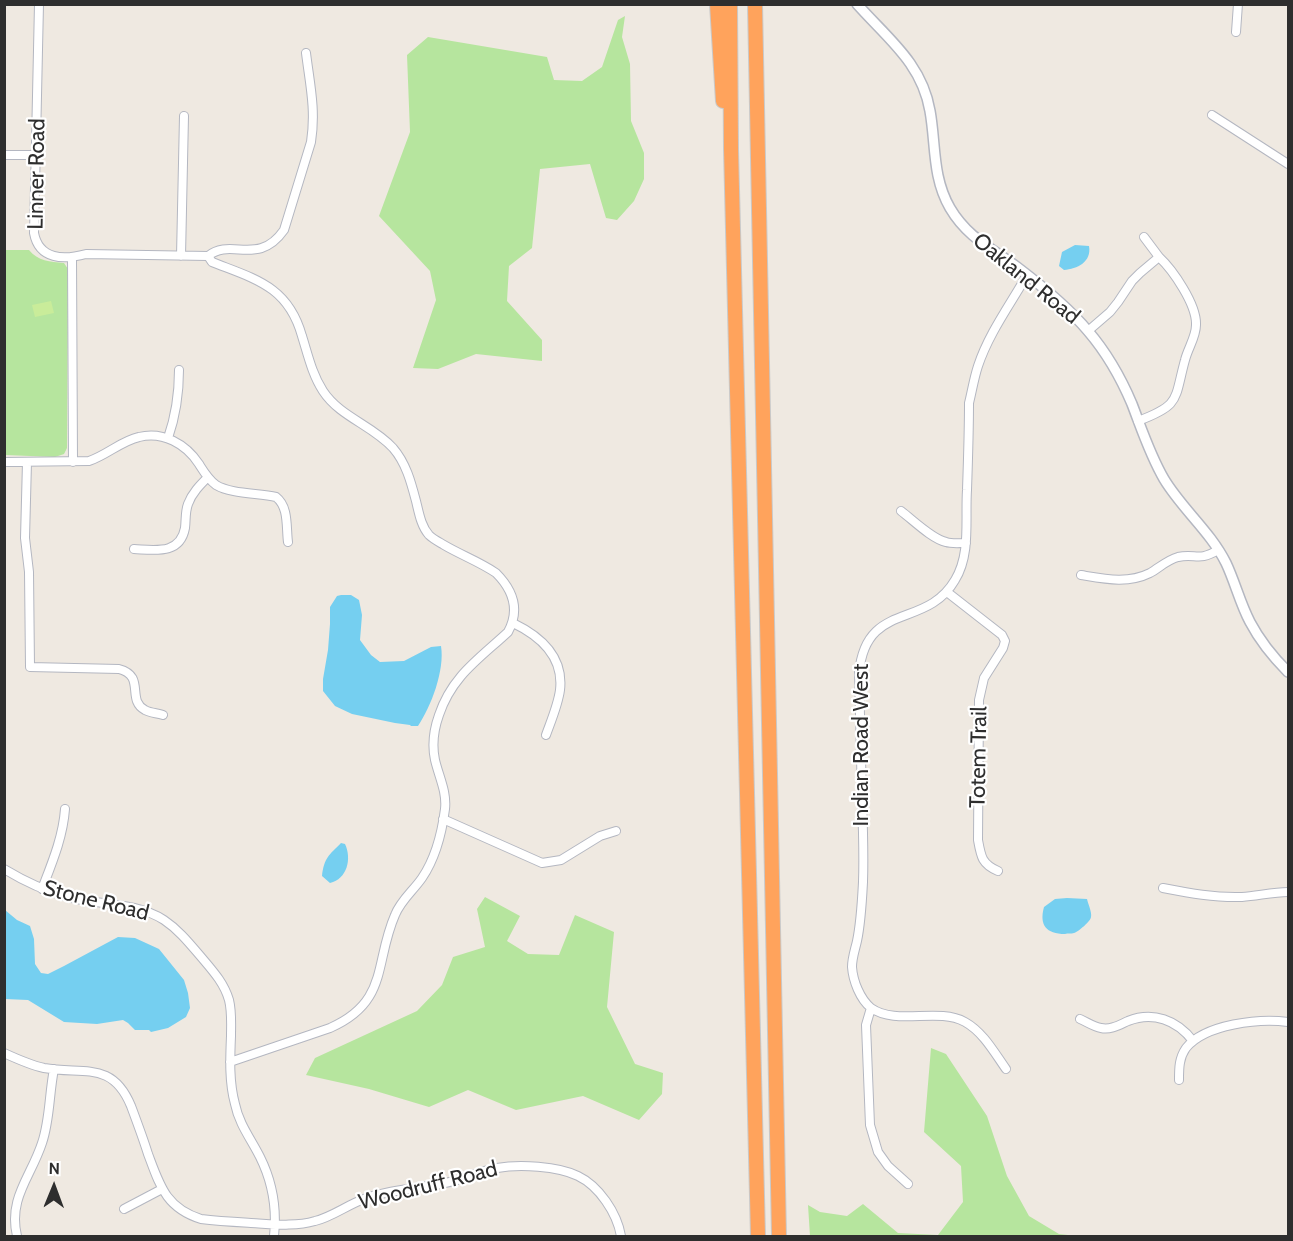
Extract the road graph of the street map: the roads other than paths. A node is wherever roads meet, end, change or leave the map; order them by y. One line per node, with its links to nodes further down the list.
1 (39, 4): 13 (street, Linner Road)
2 (717, 4): 11 (highway)
3 (730, 4): 11 (highway)
4 (756, 4): 65 (highway)
5 (857, 4): 20 (street, Oakland Road)
6 (1238, 4): 7 (street)
7 (1236, 32)
8 (306, 53): 17 (street, Linner Road)
9 (1212, 115): 14 (street)
10 (184, 116): 16 (street)
11 (731, 149): 64 (highway)
12 (4, 154): 13 (street)
13 (36, 155): 19 (street, Linner Road)
14 (1288, 164)
15 (1144, 237): 18 (street)
16 (180, 256): 17 (street, Linner Road); 19 (street, Linner Road)
17 (207, 256): 36 (street)
18 (1159, 257): 21 (street); 23 (street)
19 (72, 258): 27 (street)
20 (1027, 275): 21 (street, Oakland Road); 31 (street, Indian Road West)
21 (1088, 331): 23 (street, Oakland Road)
22 (179, 370): 24 (street)
23 (1138, 421): 33 (street, Oakland Road)
24 (168, 438): 27 (street); 28 (street)
25 (4, 462): 26 (street)
26 (27, 462): 27 (street); 38 (street)
27 (73, 462)
28 (208, 477): 30 (street); 32 (street)
29 (901, 511): 31 (street)
30 (288, 542)
31 (966, 543): 35 (street, Indian Road West)
32 (134, 549)
33 (1218, 550): 34 (street); 37 (street, Oakland Road)
34 (1082, 575)
35 (947, 592): 44 (street, Totem Trail); 48 (street, Indian Road West)
36 (513, 623): 39 (street); 41 (street)
37 (1288, 672)
38 (163, 714)
39 (546, 735)
40 (65, 809): 46 (street)
41 (443, 819): 42 (street); 53 (street)
42 (616, 831)
43 (4, 870): 46 (street, Stone Road)
44 (998, 871)
45 (1162, 888): 47 (street)
46 (42, 889): 53 (street, Stone Road)
47 (1288, 892)
48 (871, 1008): 55 (street); 57 (street)
49 (1080, 1019): 51 (street)
50 (1288, 1022): 51 (street)
51 (1193, 1041): 56 (street)
52 (4, 1053): 54 (street, Woodruff Road)
53 (230, 1062): 60 (street, Stone Road)
54 (54, 1069): 58 (street, Woodruff Road); 61 (street)
55 (1006, 1069)
56 (1179, 1080)
57 (908, 1184)
58 (162, 1189): 59 (street); 60 (street, Woodruff Road)
59 (123, 1209)
60 (275, 1224): 62 (street, Stone Road); 63 (street, Woodruff Road)
61 (17, 1236)
62 (274, 1236)
63 (621, 1236)
64 (758, 1236)
65 (779, 1236)

